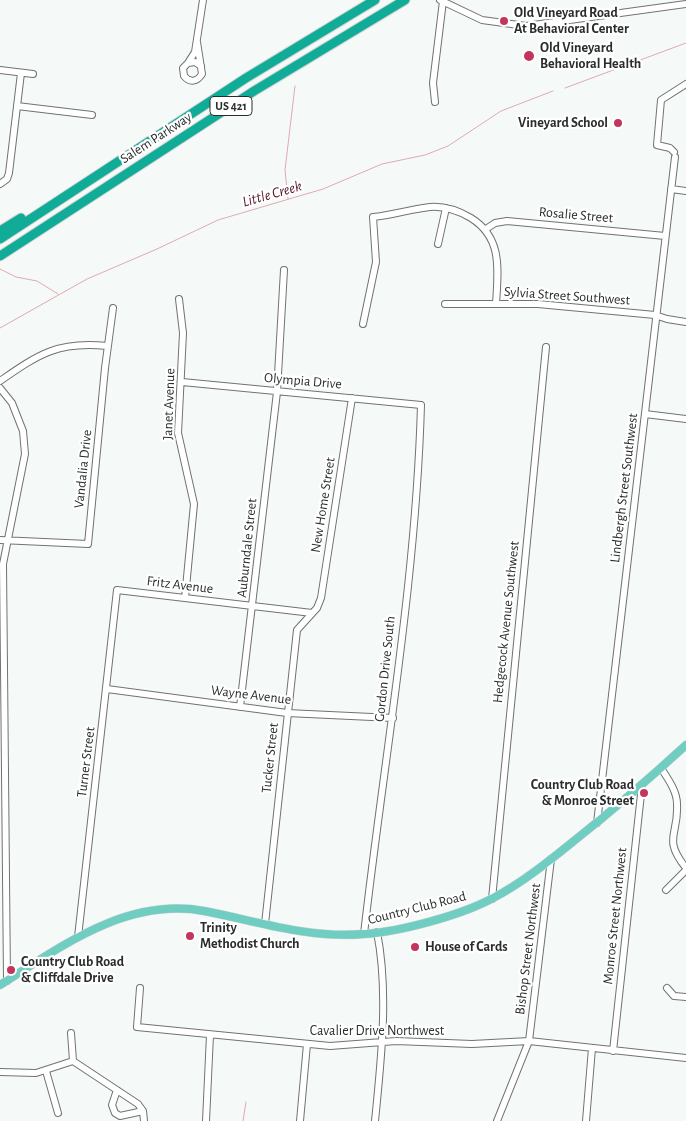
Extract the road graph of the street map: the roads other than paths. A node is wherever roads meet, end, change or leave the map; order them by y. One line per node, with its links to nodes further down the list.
1 (203, 0): 6 (street)
2 (375, 0): 18 (highway, Salem Parkway / US 421)
3 (405, 0): 26 (highway, Salem Parkway / US 421)
4 (441, 1): 5 (street); 13 (street)
5 (686, 4)
6 (198, 42): 7 (street); 8 (street)
7 (188, 62): 8 (street); 8 (street)
8 (201, 66)
9 (0, 70): 10 (street)
10 (21, 73): 11 (street); 14 (street)
11 (33, 74)
12 (686, 84): 17 (street, Lindbergh Street Southwest)
13 (435, 102)
14 (17, 106): 15 (street); 16 (street)
15 (92, 115)
16 (0, 184)
17 (671, 189): 19 (street); 23 (street, Lindbergh Street Southwest)
18 (72, 191): 22 (highway); 24 (highway, Salem Parkway / US 421)
19 (686, 191)
20 (446, 208): 21 (street); 25 (street); 34 (street)
21 (486, 229): 23 (street, Rosalie Street); 30 (street)
22 (0, 231)
23 (665, 236): 32 (street, Lindbergh Street Southwest)
24 (0, 239)
25 (438, 244)
26 (0, 256)
27 (284, 270): 40 (street, Auburndale Street)
28 (179, 299): 38 (street, Janet Avenue)
29 (445, 304): 30 (street, Sylvia Street Southwest)
30 (496, 304): 32 (street, Sylvia Street Southwest)
31 (113, 308): 35 (street, Vandalia Drive)
32 (655, 315): 33 (street, Sylvia Street Southwest); 43 (street, Lindbergh Street Southwest)
33 (686, 322)
34 (363, 324)
35 (107, 346): 37 (street); 46 (street, Vandalia Drive)
36 (546, 347): 64 (street, Hedgecock Avenue Southwest)
37 (0, 381)
38 (182, 382): 40 (street, Olympia Drive); 48 (street, Janet Avenue)
39 (0, 388): 46 (street)
40 (277, 392): 41 (street, Olympia Drive); 49 (street, Auburndale Street)
41 (352, 398): 42 (street, Olympia Drive); 51 (street, New Home Street)
42 (421, 405): 56 (street, Gordon Drive South)
43 (645, 414): 44 (street); 60 (street, Lindbergh Street Southwest)
44 (686, 419)
45 (0, 540): 46 (street, Vandalia Drive)
46 (8, 540): 69 (street)
47 (117, 590): 48 (street, Fritz Avenue); 53 (street, Turner Street)
48 (185, 598): 49 (street, Fritz Avenue)
49 (253, 607): 50 (street, Fritz Avenue); 54 (street, Auburndale Street)
50 (299, 612): 51 (street); 52 (street, Tucker Street)
51 (312, 613): 52 (street)
52 (297, 630): 55 (street, Tucker Street)
53 (107, 689): 54 (street, Wayne Avenue); 68 (street, Turner Street)
54 (240, 708): 55 (street, Wayne Avenue)
55 (287, 712): 56 (street, Wayne Avenue); 65 (street, Tucker Street)
56 (393, 718): 67 (street, Gordon Drive South)
57 (686, 745): 58 (main road, Country Club Road)
58 (661, 768): 59 (main road, Country Club Road); 62 (street)
59 (642, 785): 60 (main road, Country Club Road); 79 (street, Monroe Street Northwest)
60 (597, 823): 61 (main road, Country Club Road)
61 (551, 859): 64 (main road, Country Club Road); 75 (street, Bishop Street Northwest)
62 (686, 869): 63 (street)
63 (666, 890)
64 (492, 899): 66 (main road, Country Club Road)
65 (265, 924): 67 (main road, Country Club Road); 68 (main road, Country Club Road)
66 (377, 932): 67 (main road, Country Club Road); 76 (street)
67 (364, 934)
68 (78, 937): 69 (main road, Country Club Road)
69 (3, 983)
70 (140, 988): 74 (street, Cavalier Drive Northwest)
71 (667, 988): 72 (street)
72 (686, 997)
73 (71, 1033): 81 (street)
74 (210, 1034): 77 (street, Cavalier Drive Northwest); 88 (street)
75 (529, 1041): 76 (street, Cavalier Drive Northwest); 78 (street, Cavalier Drive Northwest); 91 (street, Bishop Street Northwest)
76 (381, 1043): 77 (street, Cavalier Drive Northwest); 90 (street)
77 (307, 1044): 89 (street)
78 (592, 1048): 79 (street, Cavalier Drive Northwest); 92 (street)
79 (613, 1050): 80 (street, Cavalier Drive Northwest)
80 (686, 1058)
81 (73, 1061): 82 (street); 84 (street)
82 (46, 1071): 83 (street); 86 (street)
83 (0, 1072)
84 (117, 1090): 85 (street); 85 (street)
85 (142, 1111): 87 (street)
86 (58, 1113)
87 (144, 1121)
88 (206, 1121)
89 (300, 1121)
90 (375, 1121)
91 (497, 1121)
92 (586, 1121)

